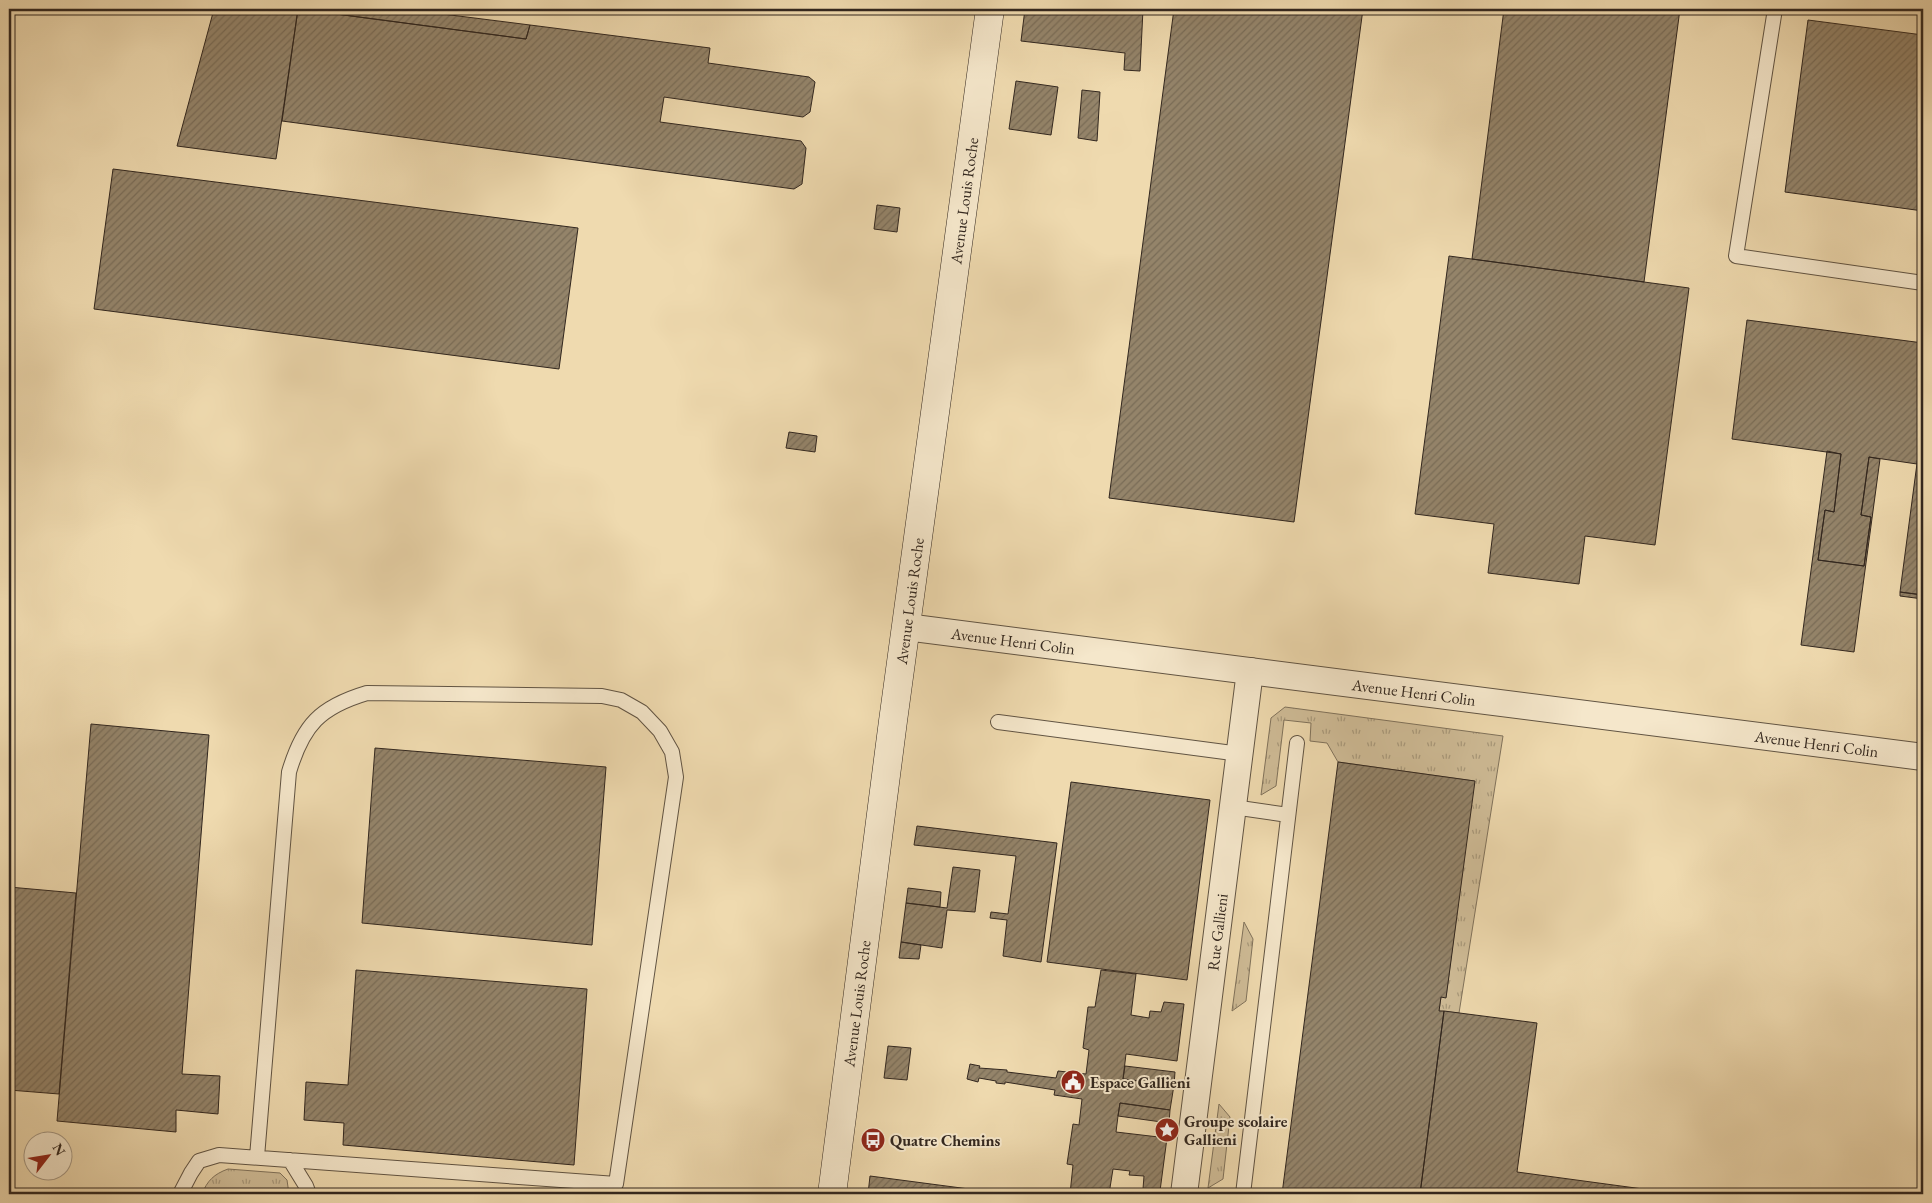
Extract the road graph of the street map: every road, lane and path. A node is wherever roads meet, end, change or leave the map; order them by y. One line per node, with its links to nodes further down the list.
1 (990, 9): 4 (main road, Avenue Louis Roche)
2 (1775, 9): 3 (lane)
3 (1923, 283)
4 (906, 627): 5 (street, Avenue Henri Colin); 16 (main road, Avenue Louis Roche)
5 (1250, 671): 8 (street, Rue Gallieni); 9 (street, Avenue Henri Colin)
6 (998, 722): 8 (lane)
7 (1296, 743): 11 (lane)
8 (1240, 754): 10 (street, Rue Gallieni)
9 (1923, 757)
10 (1233, 807): 11 (lane); 17 (street, Rue Gallieni)
11 (1288, 815): 18 (lane)
12 (257, 1157): 13 (lane); 13 (lane); 14 (lane)
13 (290, 1160): 15 (lane)
14 (180, 1194)
15 (309, 1194)
16 (832, 1194)
17 (1184, 1194)
18 (1243, 1194)

